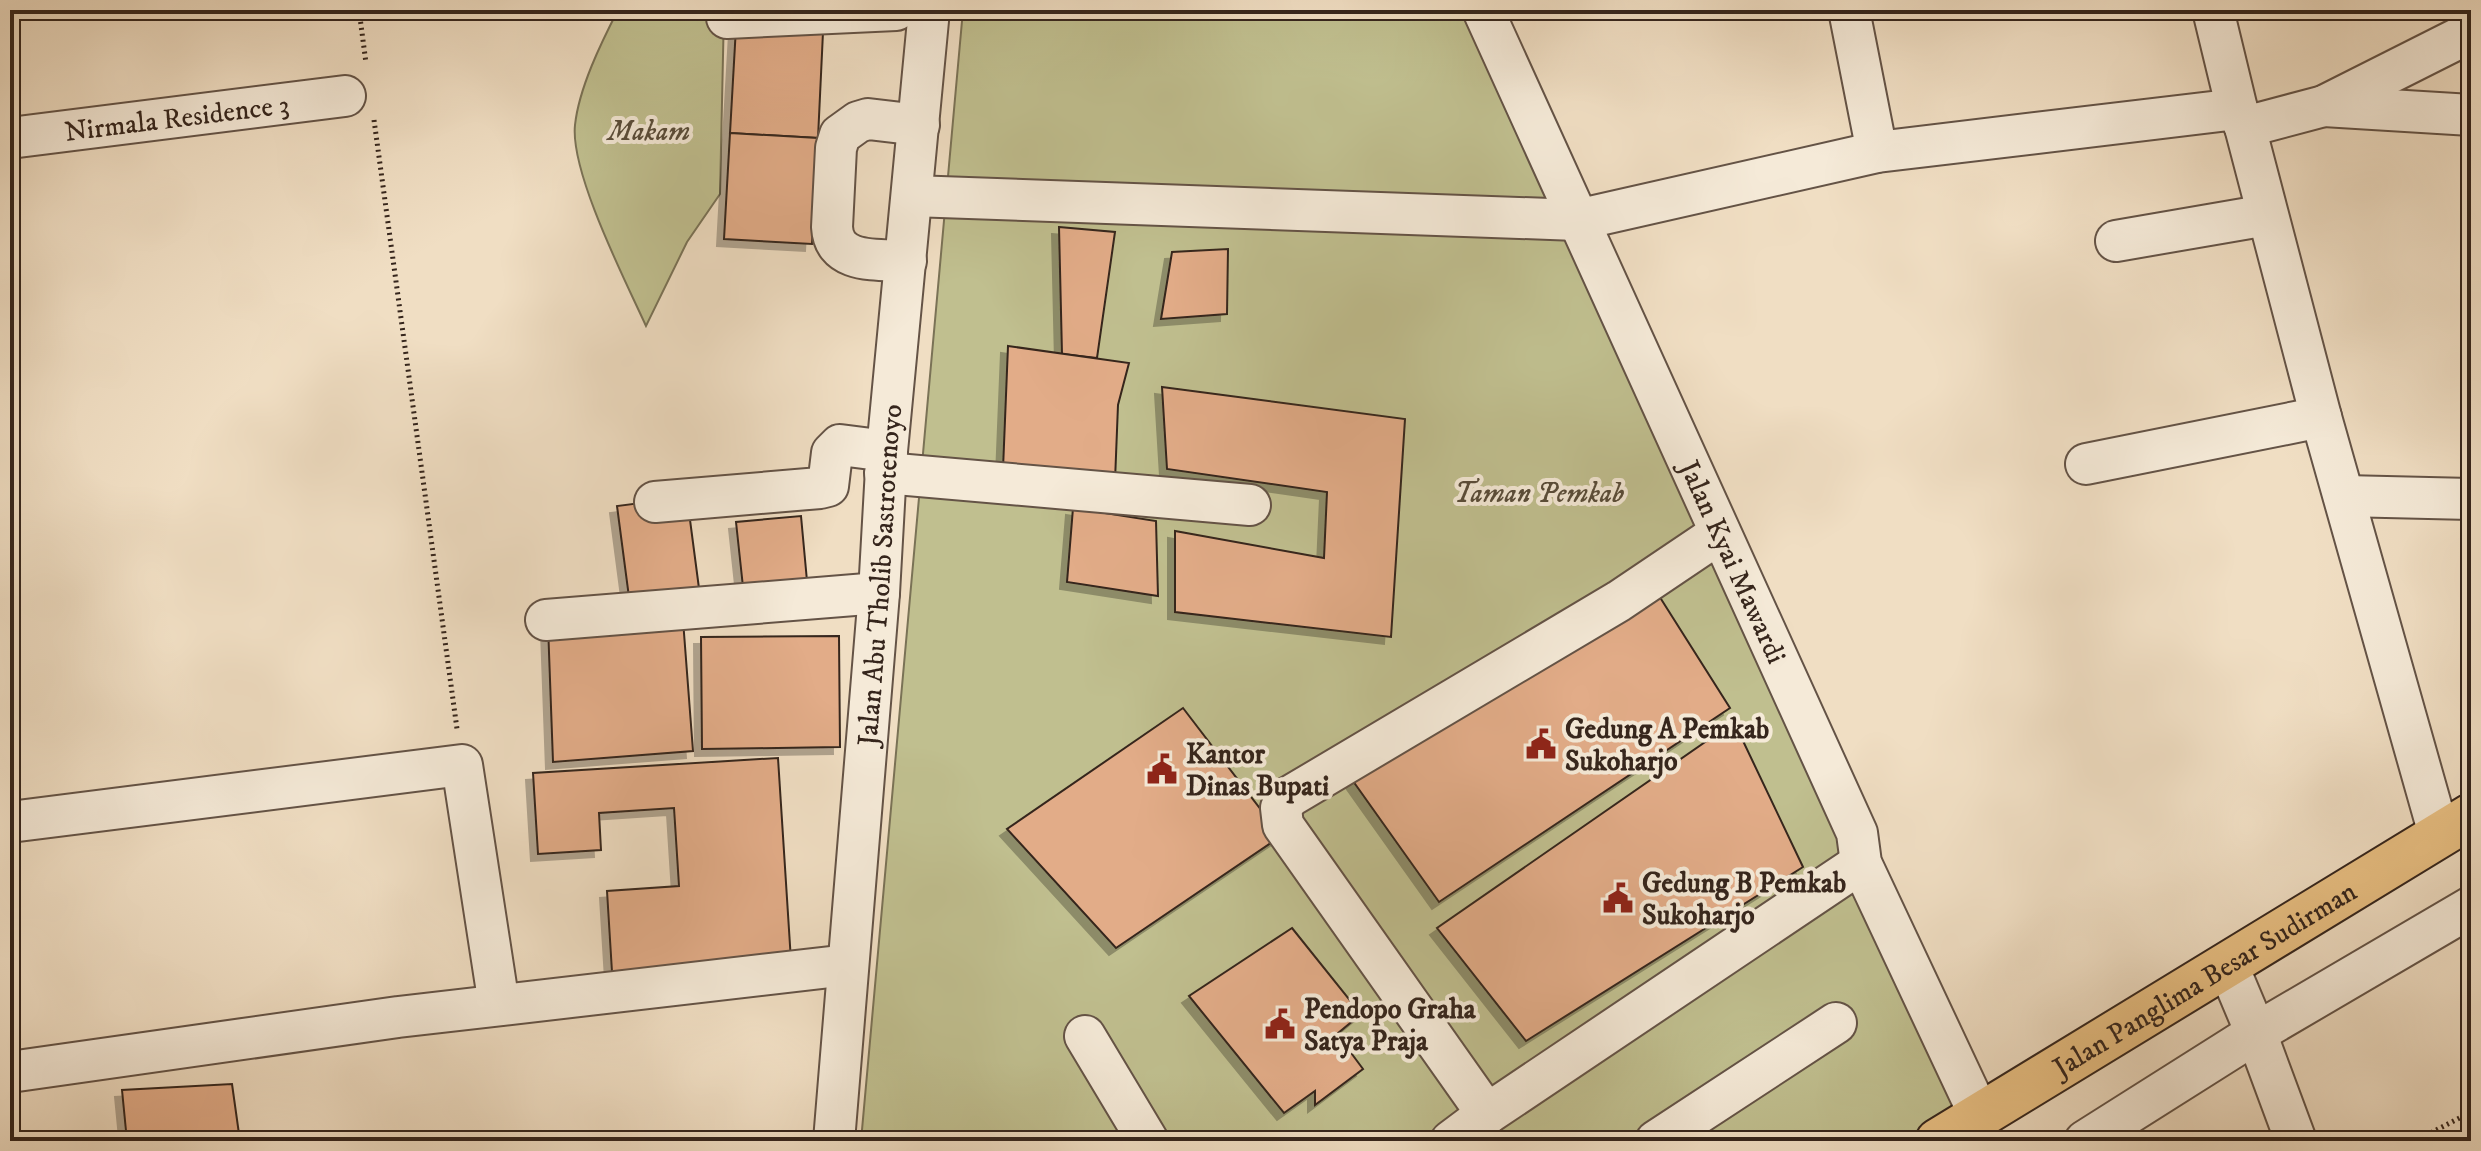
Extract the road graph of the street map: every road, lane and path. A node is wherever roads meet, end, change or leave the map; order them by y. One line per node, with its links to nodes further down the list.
1 (359, 10): 9 (path)
2 (896, 10): 7 (street)
3 (929, 10): 13 (street, Jalan Abu Tholib Sastrotenoyo)
4 (1483, 10): 18 (street, Jalan Kyai Mawardi)
5 (1849, 10): 15 (street)
6 (2213, 10): 12 (street)
7 (727, 18)
8 (2471, 32): 10 (street)
9 (362, 97): 14 (street, Nirmala Residence 3); 31 (path)
10 (2324, 106): 11 (street); 12 (street)
11 (2471, 115)
12 (2241, 118): 15 (street); 17 (street)
13 (919, 125): 16 (street, Jalan Abu Tholib Sastrotenoyo); 20 (street)
14 (10, 138)
15 (1877, 152): 18 (street)
16 (912, 196): 18 (street); 20 (street, Jalan Abu Tholib Sastrotenoyo)
17 (2267, 215): 19 (street); 21 (street)
18 (1577, 220): 28 (street, Jalan Kyai Mawardi)
19 (2116, 241)
20 (906, 261): 22 (street, Jalan Abu Tholib Sastrotenoyo)
21 (2321, 417): 23 (street); 24 (street)
22 (886, 462): 26 (street); 27 (street); 29 (street, Jalan Abu Tholib Sastrotenoyo)
23 (2086, 464)
24 (2344, 496): 25 (street); 33 (street)
25 (2471, 499)
26 (655, 502)
27 (1250, 505)
28 (1720, 533): 34 (street, Jalan Kyai Mawardi); 44 (street)
29 (879, 593): 30 (street); 37 (street, Jalan Abu Tholib Sastrotenoyo)
30 (546, 620)
31 (462, 765): 32 (street); 38 (street)
32 (10, 822)
33 (2455, 825): 36 (main road, Jalan Panglima Besar Sudirman)
34 (1861, 863): 44 (street); 45 (street, Jalan Kyai Mawardi)
35 (2471, 907): 40 (street)
36 (2227, 964): 40 (street); 45 (main road, Jalan Panglima Besar Sudirman)
37 (848, 965): 38 (street); 46 (street, Jalan Abu Tholib Sastrotenoyo)
38 (499, 1005): 42 (street)
39 (1836, 1023): 49 (street)
40 (2256, 1033): 51 (street); 52 (street)
41 (1085, 1036): 47 (street)
42 (10, 1072)
43 (2471, 1112): 53 (path)
44 (1487, 1114): 48 (street)
45 (1979, 1114): 50 (main road, Jalan Panglima Besar Sudirman)
46 (834, 1141)
47 (1148, 1141)
48 (1451, 1141)
49 (1656, 1141)
50 (1938, 1141)
51 (2085, 1141)
52 (2296, 1141)
53 (2415, 1141)

